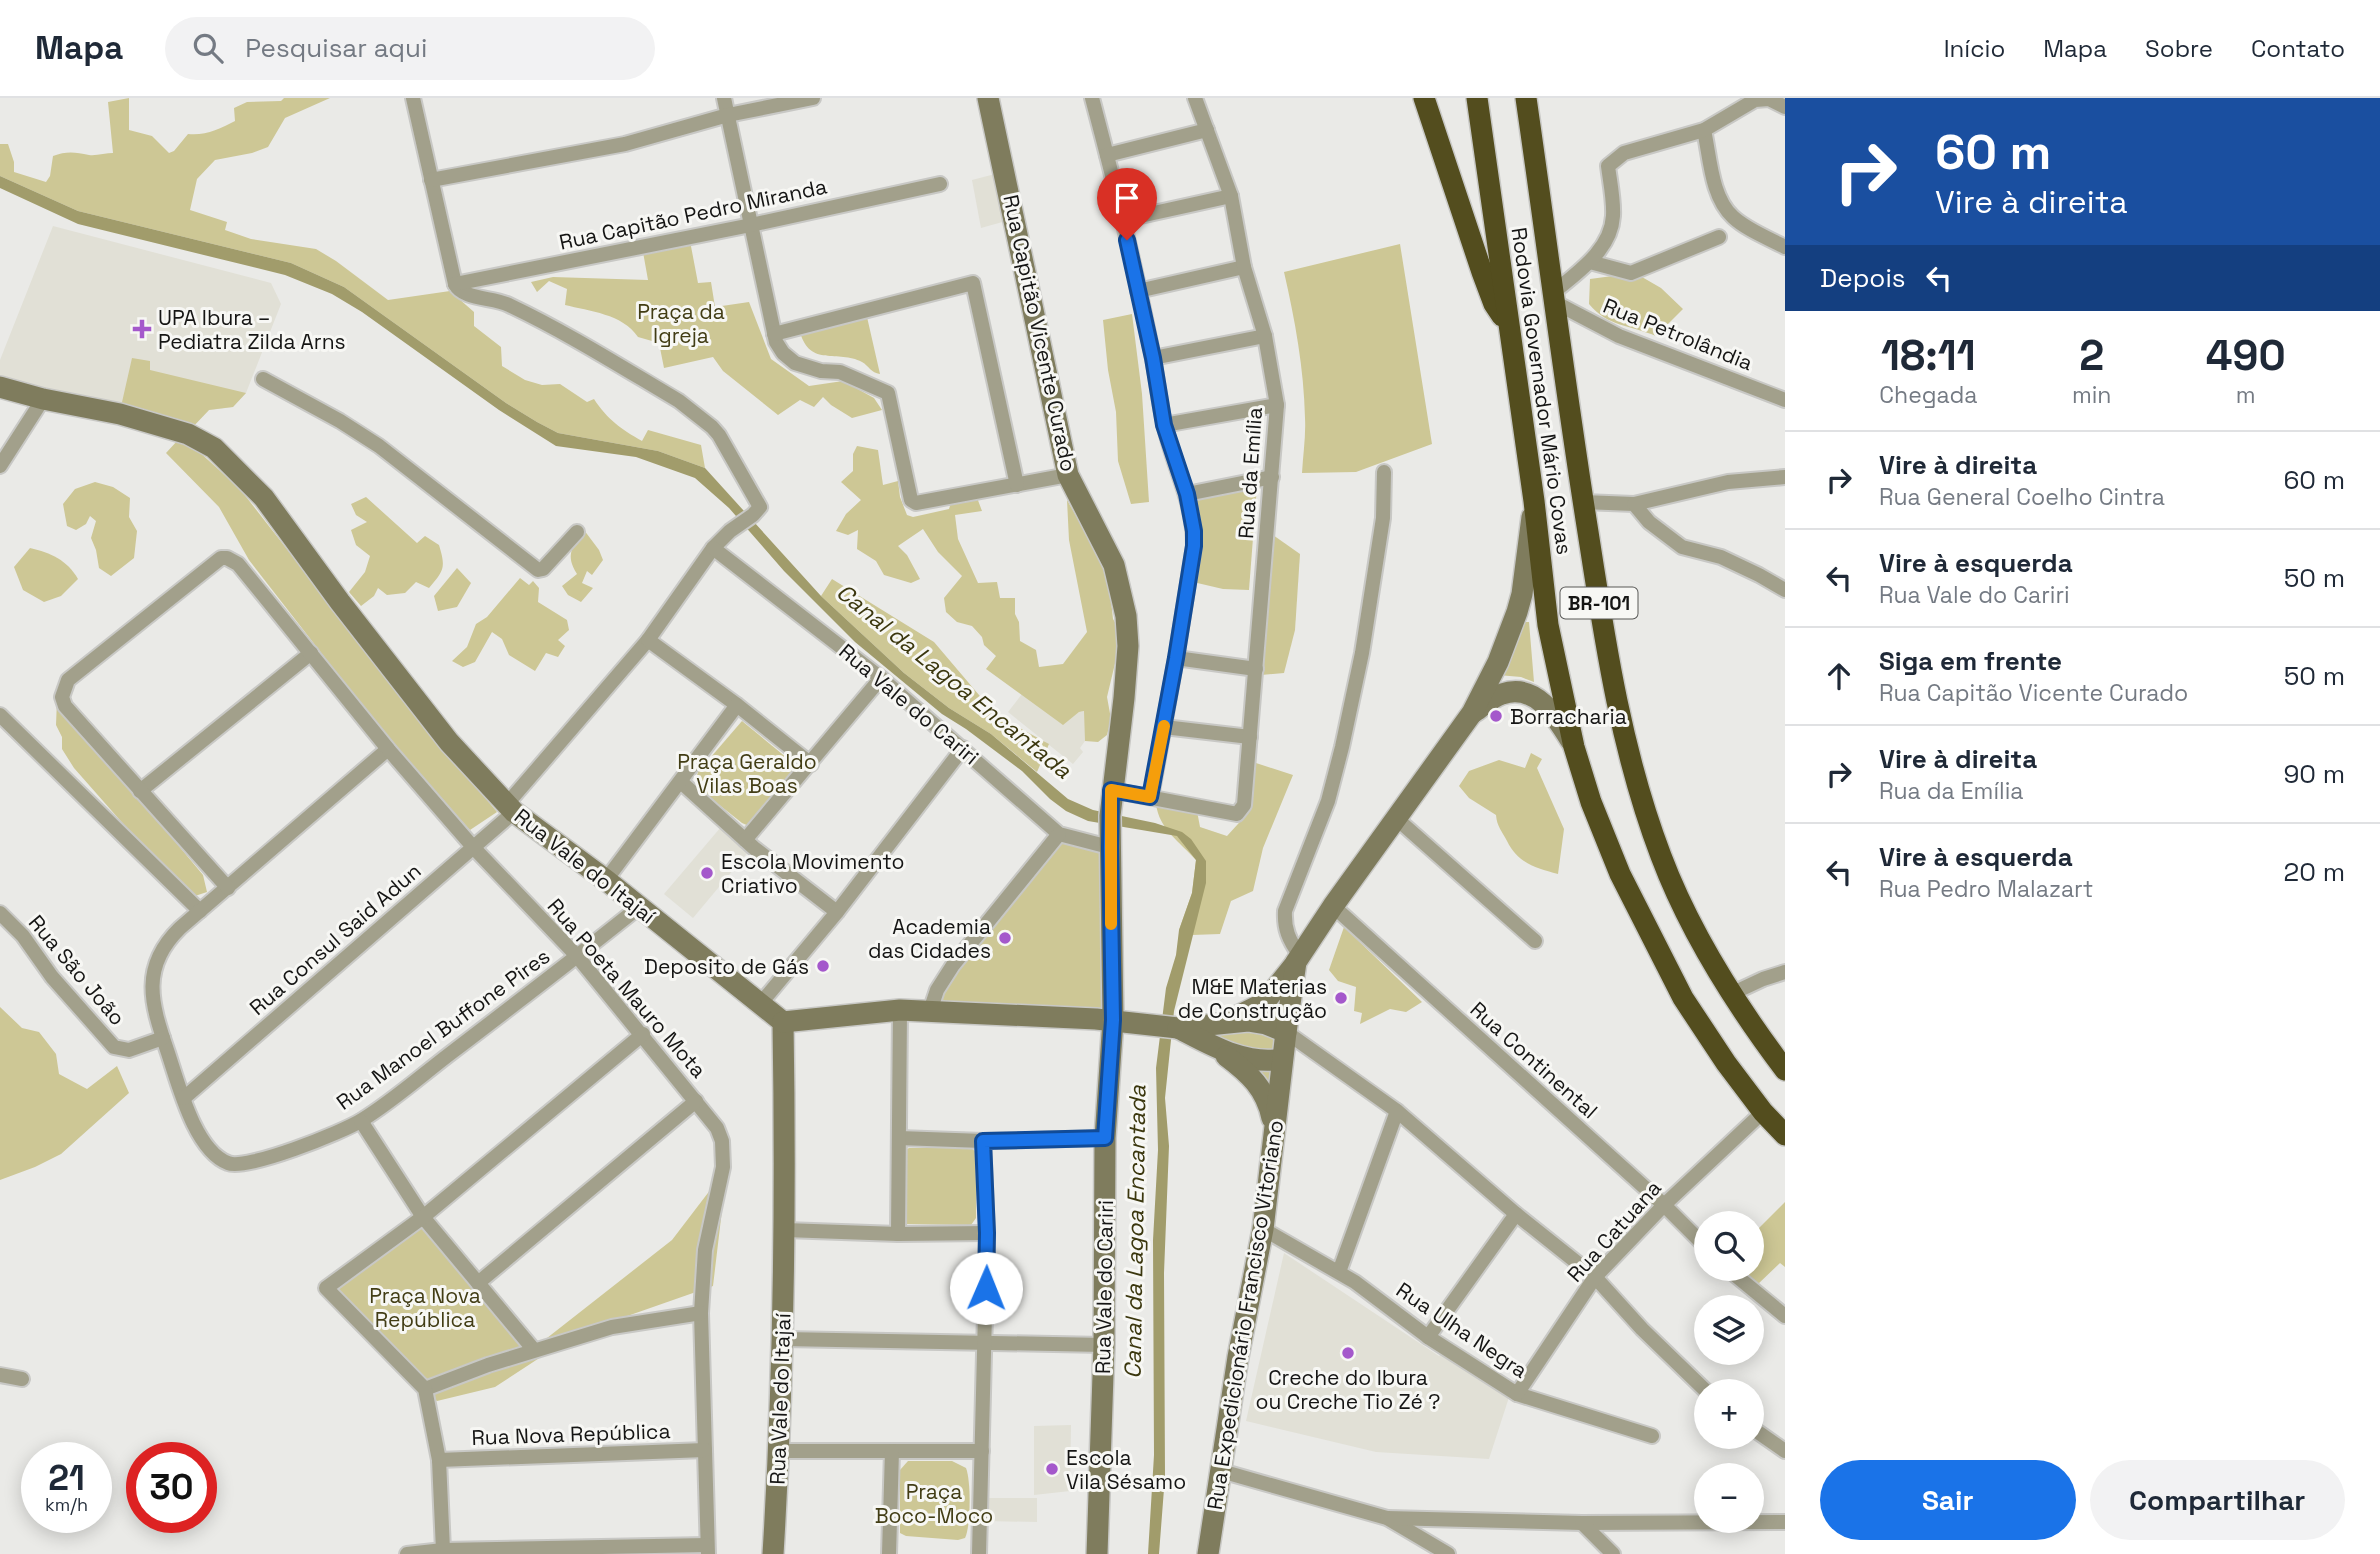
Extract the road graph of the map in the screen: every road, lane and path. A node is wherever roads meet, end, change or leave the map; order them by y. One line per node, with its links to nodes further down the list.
1 (413, 98): 15 (street)
2 (724, 98): 11 (street)
3 (813, 98): 11 (street)
4 (988, 98): 39 (main road, Rua Capitão Vicente Curado)
5 (1092, 98): 14 (street)
6 (1195, 98): 12 (street, Rua da Emília)
7 (1424, 98): 27 (highway)
8 (1477, 98): 27 (highway, Rodovia Governador Mário Covas / BR-101)
9 (1526, 98): 26 (highway, Rodovia Governador Mário Covas / BR-101)
10 (1785, 107): 13 (street)
11 (728, 115): 15 (street); 19 (street)
12 (1207, 130): 14 (street); 17 (street, Rua da Emília)
13 (1704, 130): 21 (street); 22 (street)
14 (1107, 155): 18 (street)
15 (431, 180): 24 (street)
16 (940, 184): 19 (street, Rua Capitão Pedro Miranda)
17 (1231, 196): 18 (street); 23 (street, Rua da Emília)
18 (1122, 220): 25 (street)
19 (751, 225): 24 (street, Rua Capitão Pedro Miranda); 28 (street)
20 (1719, 237): 22 (street)
21 (1785, 247)
22 (1590, 262): 26 (street)
23 (1244, 267): 25 (street); 29 (street, Rua da Emília)
24 (455, 284): 48 (street, Rua Consul Said Adun)
25 (1138, 291): 30 (street)
26 (1555, 297): 34 (street, Rua Petrolândia); 45 (highway, Rodovia Governador Mário Covas / BR-101)
27 (1509, 328): 44 (highway, Rodovia Governador Mário Covas / BR-101)
28 (774, 334): 42 (street); 42 (street)
29 (1265, 335): 30 (street); 35 (street, Rua da Emília)
30 (1153, 358): 36 (street)
31 (263, 379): 47 (street)
32 (0, 387): 33 (main road, Rua Vale do Itajaí)
33 (43, 399): 37 (street); 70 (main road, Rua Vale do Itajaí)
34 (1785, 400)
35 (1278, 405): 36 (street); 40 (street, Rua da Emília)
36 (1164, 425): 43 (street)
37 (0, 466)
38 (1384, 472): 85 (street)
39 (1068, 475): 42 (street); 68 (main road, Rua Capitão Vicente Curado)
40 (1272, 477): 43 (street); 53 (street, Rua da Emília)
41 (1785, 477): 46 (street)
42 (1017, 485)
43 (1187, 494): 52 (street)
44 (1534, 502): 56 (main road, Rua Expedicionário Francisco Vitoriano); 62 (highway, Rodovia Governador Mário Covas / BR-101)
45 (1583, 502): 46 (street); 87 (highway, Rodovia Governador Mário Covas / BR-101)
46 (1634, 504): 49 (street)
47 (577, 532)
48 (713, 548): 50 (street, Rua Consul Said Adun); 54 (street, Rua Vale do Cariri)
49 (1785, 590)
50 (648, 640): 55 (street); 70 (street, Rua Consul Said Adun)
51 (311, 653): 64 (street, Rua Poeta Mauro Mota); 67 (street); 67 (street, Rua Poeta Mauro Mota)
52 (1176, 658): 53 (street); 59 (street)
53 (1256, 669): 61 (street, Rua da Emília)
54 (881, 678): 63 (street, Rua Vale do Cariri); 65 (street)
55 (737, 705): 65 (street); 66 (street)
56 (1472, 713): 62 (main road, Rua Expedicionário Francisco Vitoriano); 71 (main road, Rua Expedicionário Francisco Vitoriano)
57 (0, 715): 60 (street)
58 (0, 727): 60 (street)
59 (1164, 727): 61 (street); 69 (street)
60 (23, 736): 80 (street)
61 (1250, 737): 69 (street, Rua da Emília)
62 (1574, 747): 104 (highway, Rodovia Governador Mário Covas / BR-101)
63 (964, 748): 72 (street, Rua Vale do Cariri); 81 (street)
64 (388, 749): 74 (street, Rua Poeta Mauro Mota); 77 (street)
65 (811, 764): 73 (street)
66 (681, 782): 73 (street); 76 (street)
67 (141, 791): 77 (street)
68 (1111, 795): 69 (street, Rua da Emília); 75 (main road, Rua Capitão Vicente Curado)
69 (1150, 797)
70 (510, 808): 74 (street, Rua Consul Said Adun); 76 (main road, Rua Vale do Itajaí)
71 (1398, 819): 78 (main road, Rua Expedicionário Francisco Vitoriano); 83 (street)
72 (1059, 834): 75 (street, Rua Vale do Cariri); 90 (street)
73 (745, 840): 81 (street)
74 (473, 847): 84 (street, Rua Poeta Mauro Mota); 101 (street, Rua Consul Said Adun)
75 (1110, 847): 91 (main road, Rua Capitão Vicente Curado)
76 (606, 880): 79 (main road, Rua Vale do Itajaí)
77 (228, 888): 80 (street)
78 (1333, 906): 85 (main road, Rua Expedicionário Francisco Vitoriano); 111 (street, Rua Continental)
79 (639, 907): 84 (street, Rua Manoel Buffone Pires); 88 (main road, Rua Vale do Itajaí)
80 (200, 912): 97 (street)
81 (838, 912): 88 (street)
82 (0, 913): 97 (street, Rua São João)
83 (1535, 941)
84 (577, 957): 96 (street, Rua Poeta Mauro Mota); 105 (street, Rua Manoel Buffone Pires)
85 (1298, 958): 93 (main road); 95 (main road, Rua Expedicionário Francisco Vitoriano)
86 (1785, 971): 87 (street)
87 (1731, 994): 100 (highway, Rodovia Governador Mário Covas / BR-101)
88 (761, 1003): 92 (main road, Rua Vale do Itajaí)
89 (900, 1010): 90 (main road); 92 (main road); 108 (street)
90 (930, 1011): 91 (main road)
91 (1113, 1020): 94 (main road); 109 (main road, Rua Vale do Cariri)
92 (783, 1022): 115 (main road, Rua Vale do Itajaí)
93 (1222, 1023): 94 (main road); 95 (main road)
94 (1171, 1027): 98 (main road)
95 (1286, 1032): 99 (main road, Rua Expedicionário Francisco Vitoriano); 103 (street)
96 (643, 1034): 102 (street, Rua Poeta Mauro Mota); 113 (street)
97 (163, 1038): 101 (street)
98 (1216, 1048): 99 (main road); 106 (main road)
99 (1282, 1059): 106 (main road, Rua Expedicionário Francisco Vitoriano)
100 (1785, 1070)
101 (184, 1098): 105 (street, Rua Manoel Buffone Pires)
102 (696, 1101): 122 (street); 123 (street, Rua Poeta Mauro Mota)
103 (1397, 1111): 112 (street); 119 (street)
104 (1763, 1112): 107 (highway, Rodovia Governador Mário Covas / BR-101); 111 (street, Rua Catuana)
105 (361, 1121): 113 (street)
106 (1275, 1131): 114 (main road, Rua Expedicionário Francisco Vitoriano)
107 (1785, 1135)
108 (899, 1138): 110 (street); 117 (street)
109 (1105, 1138): 110 (street); 128 (main road, Rua Vale do Cariri)
110 (983, 1141): 116 (street)
111 (1664, 1205): 118 (street, Rua Continental); 120 (street, Rua Catuana)
112 (1516, 1214): 120 (street); 125 (street)
113 (423, 1217): 122 (street); 133 (street)
114 (1263, 1229): 119 (street, Rua Ulha Negra); 143 (main road, Rua Expedicionário Francisco Vitoriano)
115 (785, 1230): 117 (street); 126 (main road, Rua Vale do Itajaí)
116 (987, 1233): 117 (street); 127 (street)
117 (898, 1234)
118 (1694, 1235)
119 (1339, 1272): 125 (street, Rua Ulha Negra)
120 (1595, 1277): 132 (street); 134 (street, Rua Catuana)
121 (1743, 1281): 124 (street)
122 (478, 1283): 129 (street)
123 (701, 1313): 129 (street); 137 (street, Rua Poeta Mauro Mota)
124 (1785, 1316)
125 (1428, 1336): 134 (street, Rua Ulha Negra)
126 (783, 1339): 127 (street); 138 (main road, Rua Vale do Itajaí)
127 (986, 1343): 128 (street); 140 (street)
128 (1104, 1345): 153 (main road, Rua Vale do Cariri)
129 (534, 1350): 133 (street)
130 (0, 1375): 131 (street)
131 (22, 1379)
132 (1694, 1379)
133 (425, 1389): 142 (street)
134 (1517, 1394): 135 (street, Rua Ulha Negra)
135 (1651, 1436)
136 (1764, 1436): 141 (street)
137 (705, 1450): 142 (street, Rua Nova República); 147 (street, Rua Poeta Mauro Mota)
138 (779, 1451): 139 (street); 150 (main road, Rua Vale do Itajaí)
139 (892, 1451): 140 (street); 151 (street)
140 (982, 1451): 152 (street)
141 (1785, 1451)
142 (439, 1460): 148 (street)
143 (1221, 1471): 144 (street); 154 (main road, Rua Expedicionário Francisco Vitoriano)
144 (1387, 1518): 146 (street); 155 (street)
145 (1785, 1522): 146 (street)
146 (1582, 1523): 156 (street)
147 (708, 1549): 148 (street)
148 (443, 1550): 149 (street)
149 (407, 1554)
150 (773, 1554)
151 (888, 1554)
152 (979, 1554)
153 (1097, 1554)
154 (1208, 1554)
155 (1448, 1554)
156 (1613, 1554)

